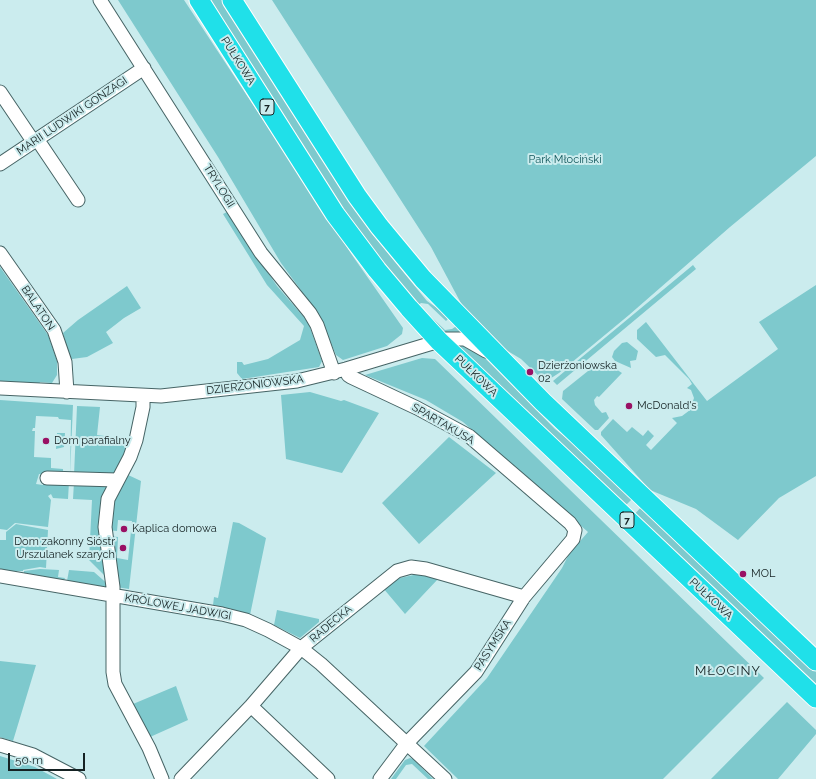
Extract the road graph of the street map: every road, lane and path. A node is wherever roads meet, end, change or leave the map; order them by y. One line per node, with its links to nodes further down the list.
1 (100, 0): 4 (street, TRYLOGII)
2 (199, 0): 10 (highway, PUŁKOWA / 7)
3 (232, 0): 11 (highway)
4 (144, 68): 6 (street, MARII LUDWIKI GONZAGI); 12 (street, TRYLOGII)
5 (0, 92): 6 (street)
6 (35, 140): 7 (street, MARII LUDWIKI GONZAGI); 8 (street)
7 (0, 164)
8 (78, 200)
9 (0, 253): 14 (street, BALATON)
10 (439, 340): 11 (street, DZIERŻONIOWSKA); 12 (street, DZIERŻONIOWSKA); 24 (highway, PUŁKOWA / 7)
11 (500, 358): 23 (highway)
12 (340, 371): 15 (street, DZIERŻONIOWSKA); 18 (street, SPARTAKUSA)
13 (0, 388): 14 (street, DZIERŻONIOWSKA)
14 (67, 392): 15 (street, DZIERŻONIOWSKA)
15 (143, 396): 17 (street)
16 (47, 478): 17 (street)
17 (117, 480): 20 (street)
18 (570, 523): 21 (street, PASYMSKA)
19 (0, 576): 20 (street, KRÓLOWEJ JADWIGI)
20 (113, 596): 22 (street, KRÓLOWEJ JADWIGI); 29 (street)
21 (524, 597): 22 (street, RADECKA); 26 (street, PASYMSKA)
22 (301, 648): 25 (street, RADECKA); 26 (street, KRÓLOWEJ JADWIGI)
23 (816, 660)
24 (816, 698)
25 (251, 706): 30 (street, RADECKA); 31 (street)
26 (407, 743): 32 (street, PASYMSKA); 33 (street, KRÓLOWEJ JADWIGI)
27 (0, 745): 28 (street)
28 (79, 779)
29 (162, 779)
30 (181, 779)
31 (328, 779)
32 (380, 779)
33 (445, 779)

